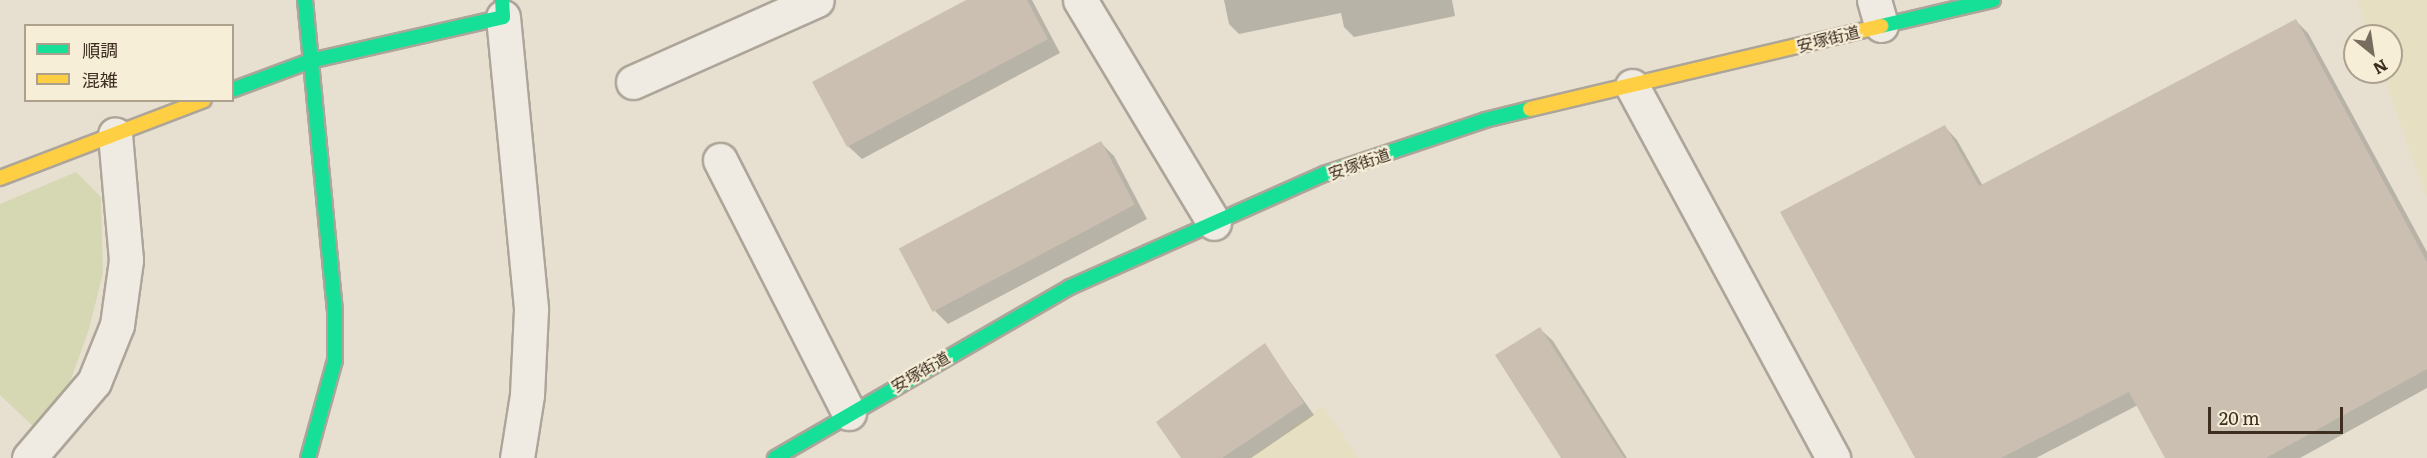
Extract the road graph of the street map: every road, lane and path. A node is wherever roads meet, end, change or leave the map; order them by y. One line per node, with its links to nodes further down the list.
1 (305, 0): 7 (main road)
2 (818, 0): 8 (street)
3 (1080, 0): 15 (street)
4 (1993, 0): 6 (main road, 安塚街道)
5 (502, 8): 7 (main road); 19 (street)
6 (1877, 12): 9 (main road, 安塚街道)
7 (310, 61): 10 (main road); 18 (main road)
8 (633, 82)
9 (1632, 86): 15 (main road, 安塚街道); 21 (street)
10 (234, 89)
11 (199, 102): 12 (main road)
12 (116, 134): 14 (main road); 17 (street)
13 (720, 160): 16 (street)
14 (0, 178)
15 (1214, 223): 16 (main road, 安塚街道)
16 (849, 413): 20 (main road, 安塚街道)
17 (29, 458)
18 (308, 458)
19 (517, 458)
20 (775, 458)
21 (1833, 458)

